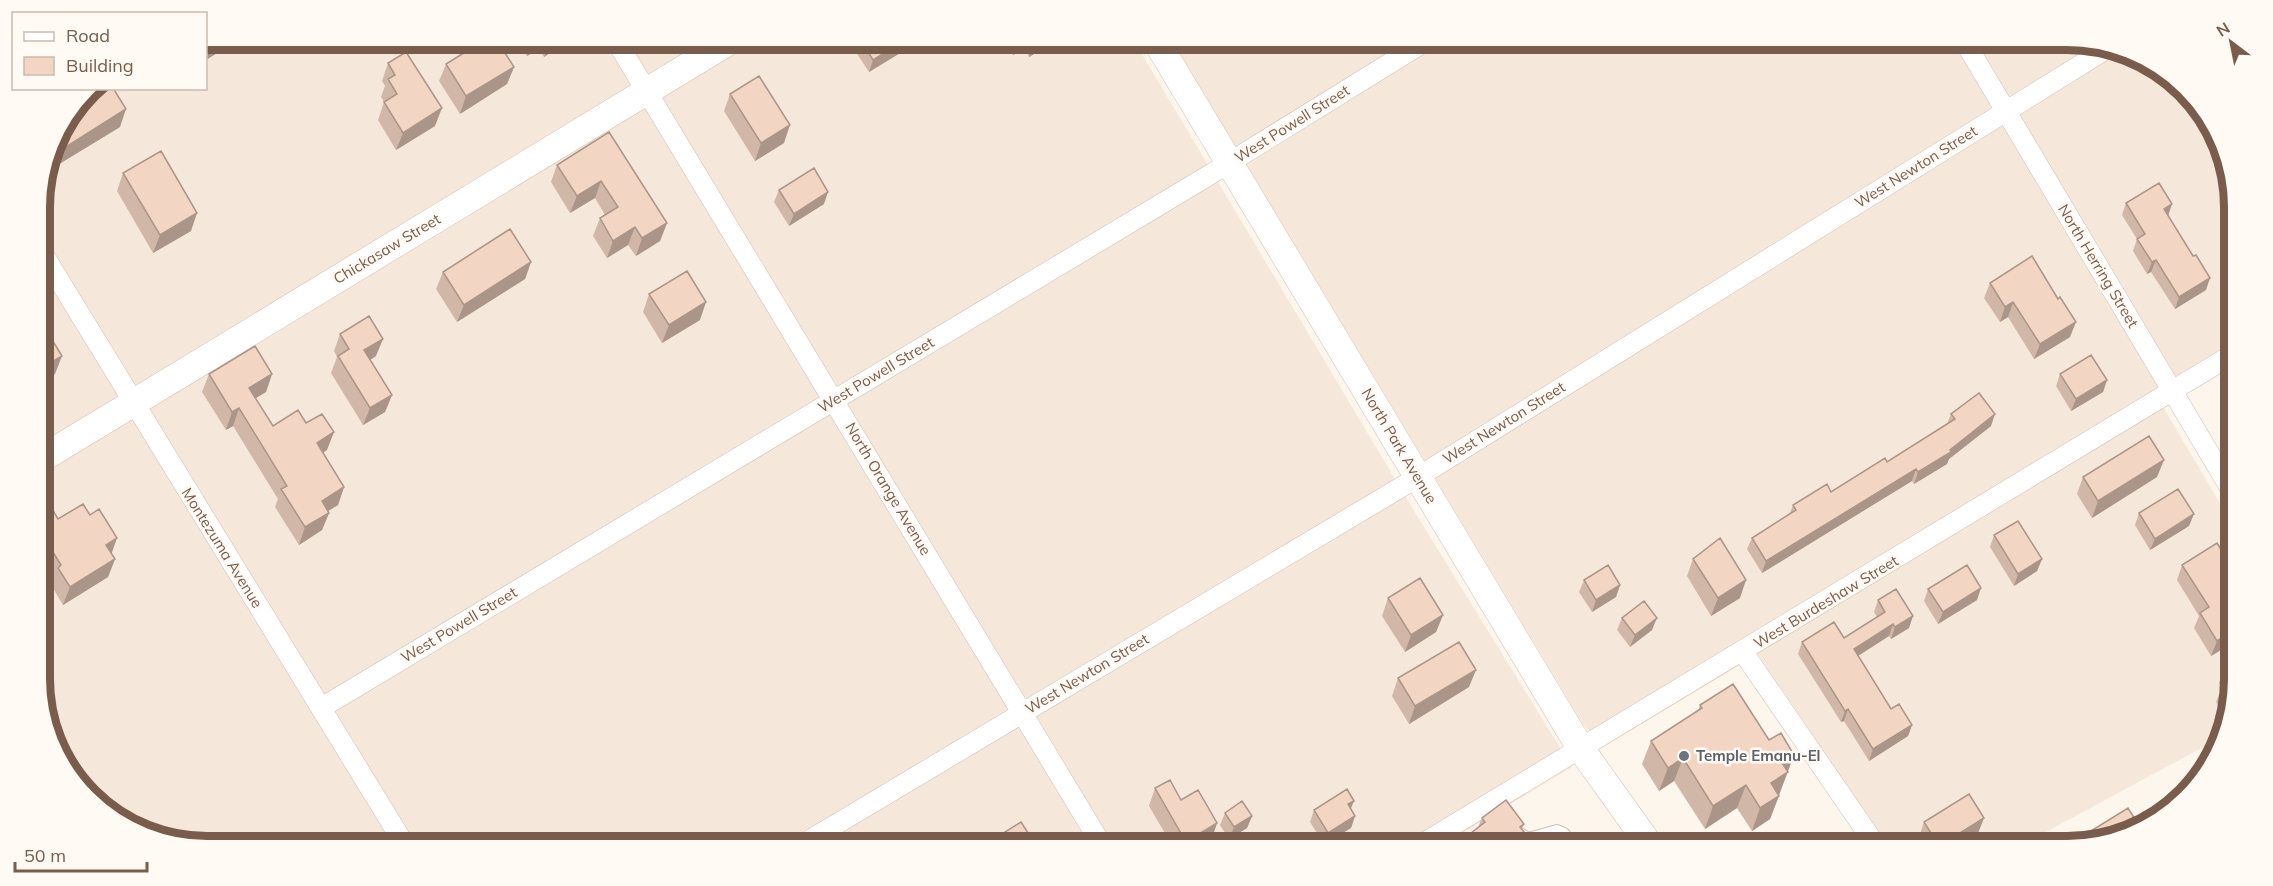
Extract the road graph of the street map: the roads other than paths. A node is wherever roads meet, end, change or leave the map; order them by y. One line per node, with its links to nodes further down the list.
1 (622, 50): 7 (street, North Orange Avenue)
2 (715, 50): 7 (street, Chickasaw Street)
3 (1161, 50): 9 (street, North Park Avenue)
4 (1411, 50): 9 (street, West Powell Street)
5 (1970, 50): 8 (street, North Herring Street)
6 (2099, 53): 8 (street, West Newton Street)
7 (646, 91): 13 (street, North Orange Avenue); 14 (street, Chickasaw Street)
8 (2006, 111): 12 (street, North Herring Street); 17 (street, West Newton Street)
9 (1228, 163): 13 (street, West Powell Street); 17 (street, North Park Avenue)
10 (50, 266): 14 (street, Montezuma Avenue)
11 (2224, 360): 12 (street, West Burdeshaw Street)
12 (2173, 391): 16 (street, North Herring Street); 18 (street, West Burdeshaw Street)
13 (834, 400): 19 (street, West Powell Street); 20 (street, North Orange Avenue)
14 (133, 404): 15 (street, Chickasaw Street); 19 (street, Montezuma Avenue)
15 (50, 454)
16 (2224, 476)
17 (1418, 477): 20 (street, West Newton Street); 21 (street, North Park Avenue)
18 (1743, 652): 21 (street, West Burdeshaw Street); 31 (street)
19 (321, 708): 23 (street, Montezuma Avenue)
20 (1023, 712): 24 (street, West Newton Street); 25 (street, North Orange Avenue)
21 (1581, 749): 22 (street, West Burdeshaw Street); 30 (street, North Park Avenue)
22 (1502, 809): 26 (street, West Burdeshaw Street); 27 (lane)
23 (399, 836)
24 (816, 836)
25 (1096, 836)
26 (1442, 836)
27 (1523, 836)
28 (1535, 836): 29 (lane)
29 (1566, 836)
30 (1643, 836)
31 (1869, 836)

